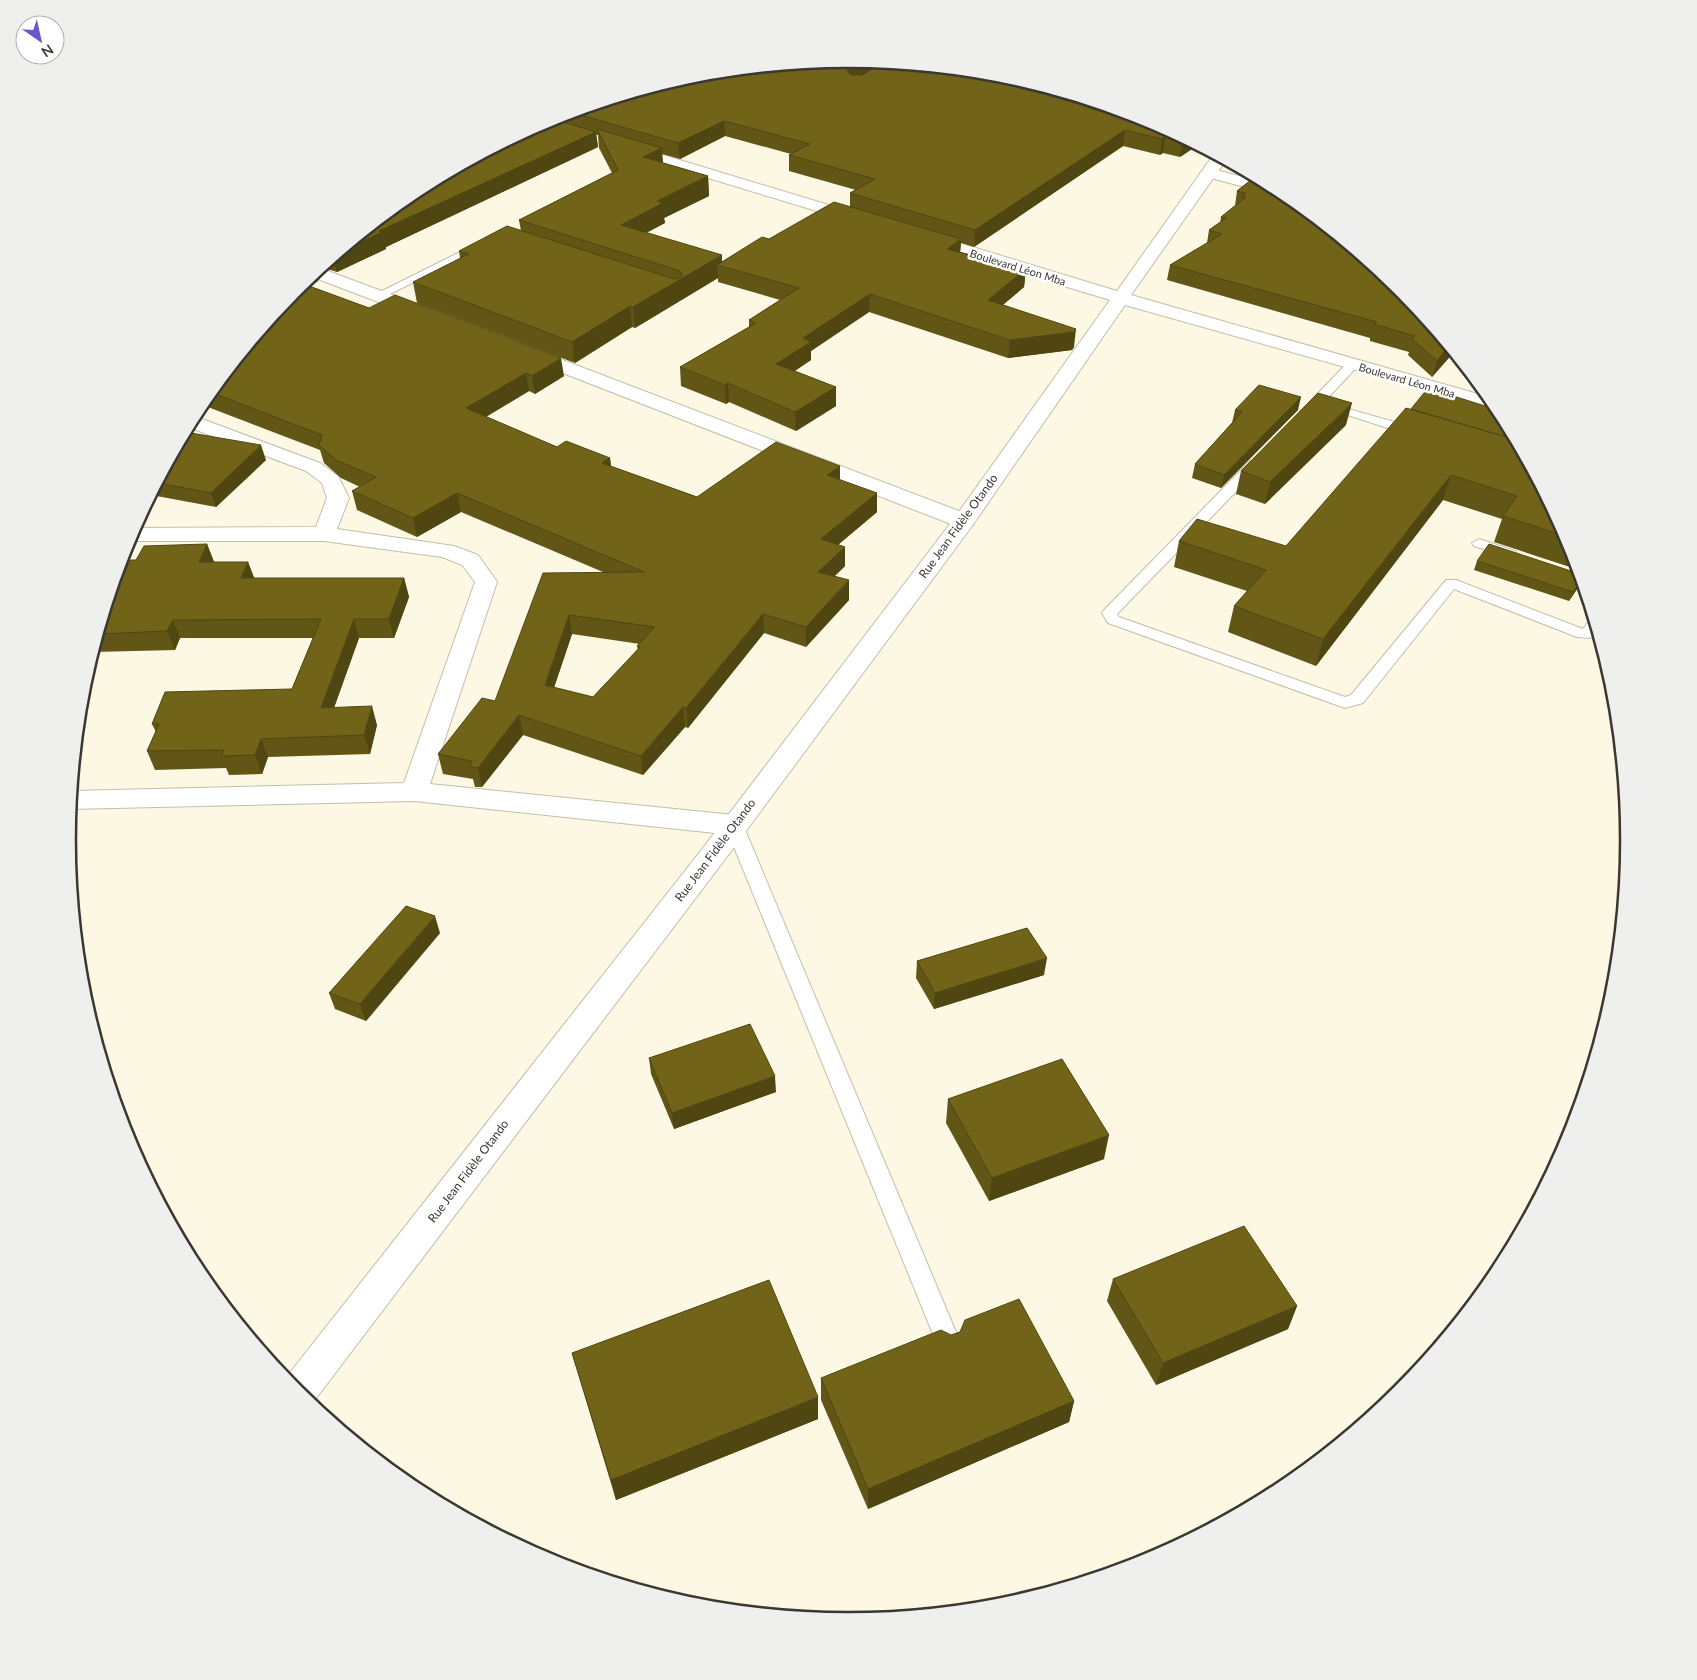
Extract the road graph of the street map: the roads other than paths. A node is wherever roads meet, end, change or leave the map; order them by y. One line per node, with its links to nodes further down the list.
1 (612, 144): 5 (street)
2 (1217, 161): 3 (street, Rue Jean Fidèle Otando)
3 (1208, 173): 4 (street); 10 (street, Rue Jean Fidèle Otando)
4 (1258, 185)
5 (876, 224)
6 (904, 232): 10 (street, Boulevard Léon Mba)
7 (490, 240): 9 (lane)
8 (322, 275): 9 (street)
9 (378, 296): 11 (street)
10 (1121, 298): 13 (street, Boulevard Léon Mba); 20 (street, Rue Jean Fidèle Otando)
11 (441, 320)
12 (513, 347): 20 (street)
13 (1353, 364): 14 (lane); 15 (street, Boulevard Léon Mba)
14 (1316, 402): 16 (lane); 18 (lane)
15 (1484, 402)
16 (1296, 423)
17 (198, 424): 21 (street)
18 (1428, 436)
19 (1268, 451): 25 (lane)
20 (964, 521): 28 (street, Rue Jean Fidèle Otando)
21 (324, 534): 22 (street); 26 (street)
22 (139, 535)
23 (1479, 543): 24 (lane)
24 (1526, 559)
25 (1592, 630)
26 (414, 792): 27 (street); 28 (street)
27 (78, 800)
28 (734, 825): 29 (lane); 30 (street, Rue Jean Fidèle Otando)
29 (949, 1344)
30 (303, 1387)

